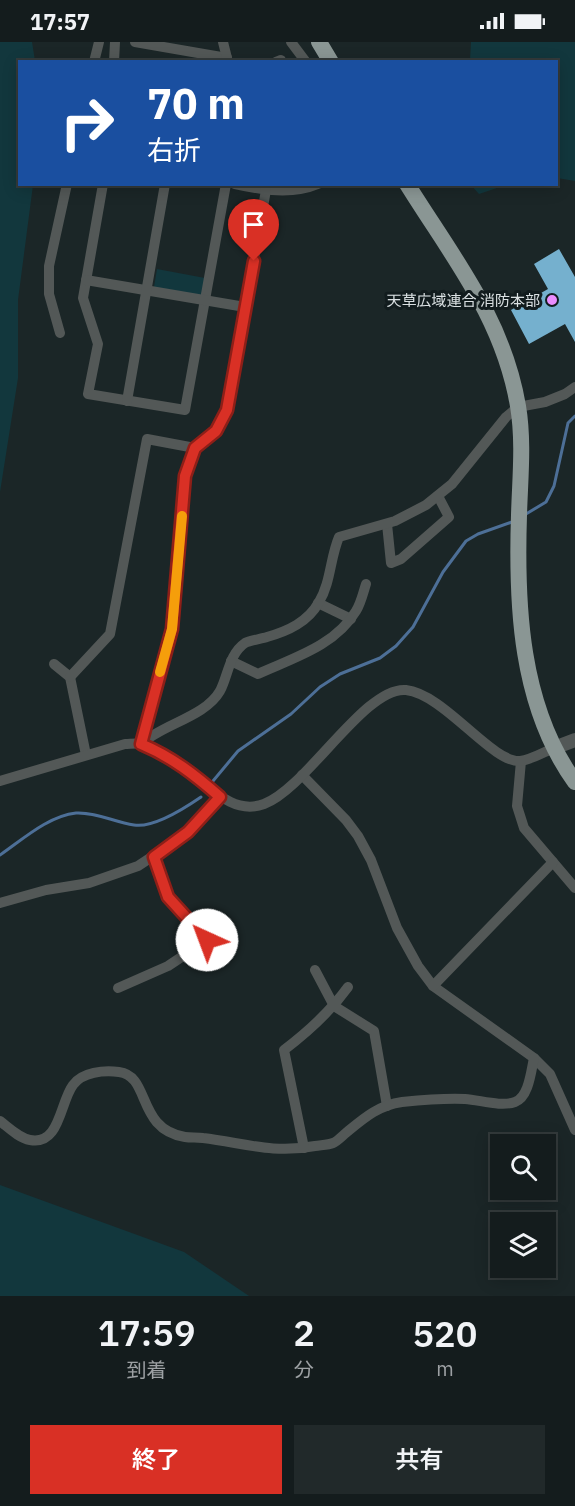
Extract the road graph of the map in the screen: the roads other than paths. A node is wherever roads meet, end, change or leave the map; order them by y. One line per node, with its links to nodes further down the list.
1 (99, 42): 7 (street)
2 (115, 42): 8 (street)
3 (135, 42): 9 (street)
4 (222, 42): 9 (street)
5 (291, 42): 10 (street)
6 (319, 42): 11 (highway)
7 (94, 60)
8 (114, 60)
9 (227, 60)
10 (304, 60)
11 (330, 60)
12 (67, 186): 23 (street)
13 (103, 186): 19 (street)
14 (165, 186): 20 (street)
15 (226, 186): 21 (street)
16 (309, 186): 18 (street)
17 (407, 186): 26 (highway)
18 (265, 187): 22 (street)
19 (86, 280): 20 (street); 25 (street)
20 (146, 291): 21 (street); 25 (street)
21 (205, 300): 22 (street); 25 (street)
22 (245, 307): 27 (street)
23 (60, 333)
24 (575, 387): 26 (street)
25 (127, 401)
26 (518, 407): 28 (street); 38 (highway)
27 (195, 448): 35 (street); 37 (street)
28 (438, 496): 29 (street); 29 (street)
29 (387, 524): 31 (street)
30 (366, 584): 32 (street)
31 (318, 603): 32 (street); 33 (street)
32 (351, 619): 33 (street)
33 (231, 661): 37 (street)
34 (54, 664): 35 (street)
35 (70, 676): 39 (street)
36 (575, 740): 38 (street)
37 (141, 744): 39 (street); 44 (street)
38 (554, 748): 40 (street); 43 (highway)
39 (86, 755): 42 (street)
40 (521, 761): 41 (street); 46 (street)
41 (302, 775): 44 (street); 50 (street)
42 (0, 781)
43 (575, 782)
44 (220, 797): 45 (street)
45 (154, 857): 48 (street); 52 (street)
46 (553, 862): 47 (street); 50 (street)
47 (575, 888)
48 (0, 903)
49 (315, 970): 53 (street)
50 (433, 986): 54 (street)
51 (348, 987): 53 (street)
52 (118, 988)
53 (334, 1006): 55 (street); 58 (street)
54 (534, 1058): 55 (street); 57 (street)
55 (387, 1106): 58 (street)
56 (0, 1121): 58 (street)
57 (575, 1131)
58 (304, 1148)

